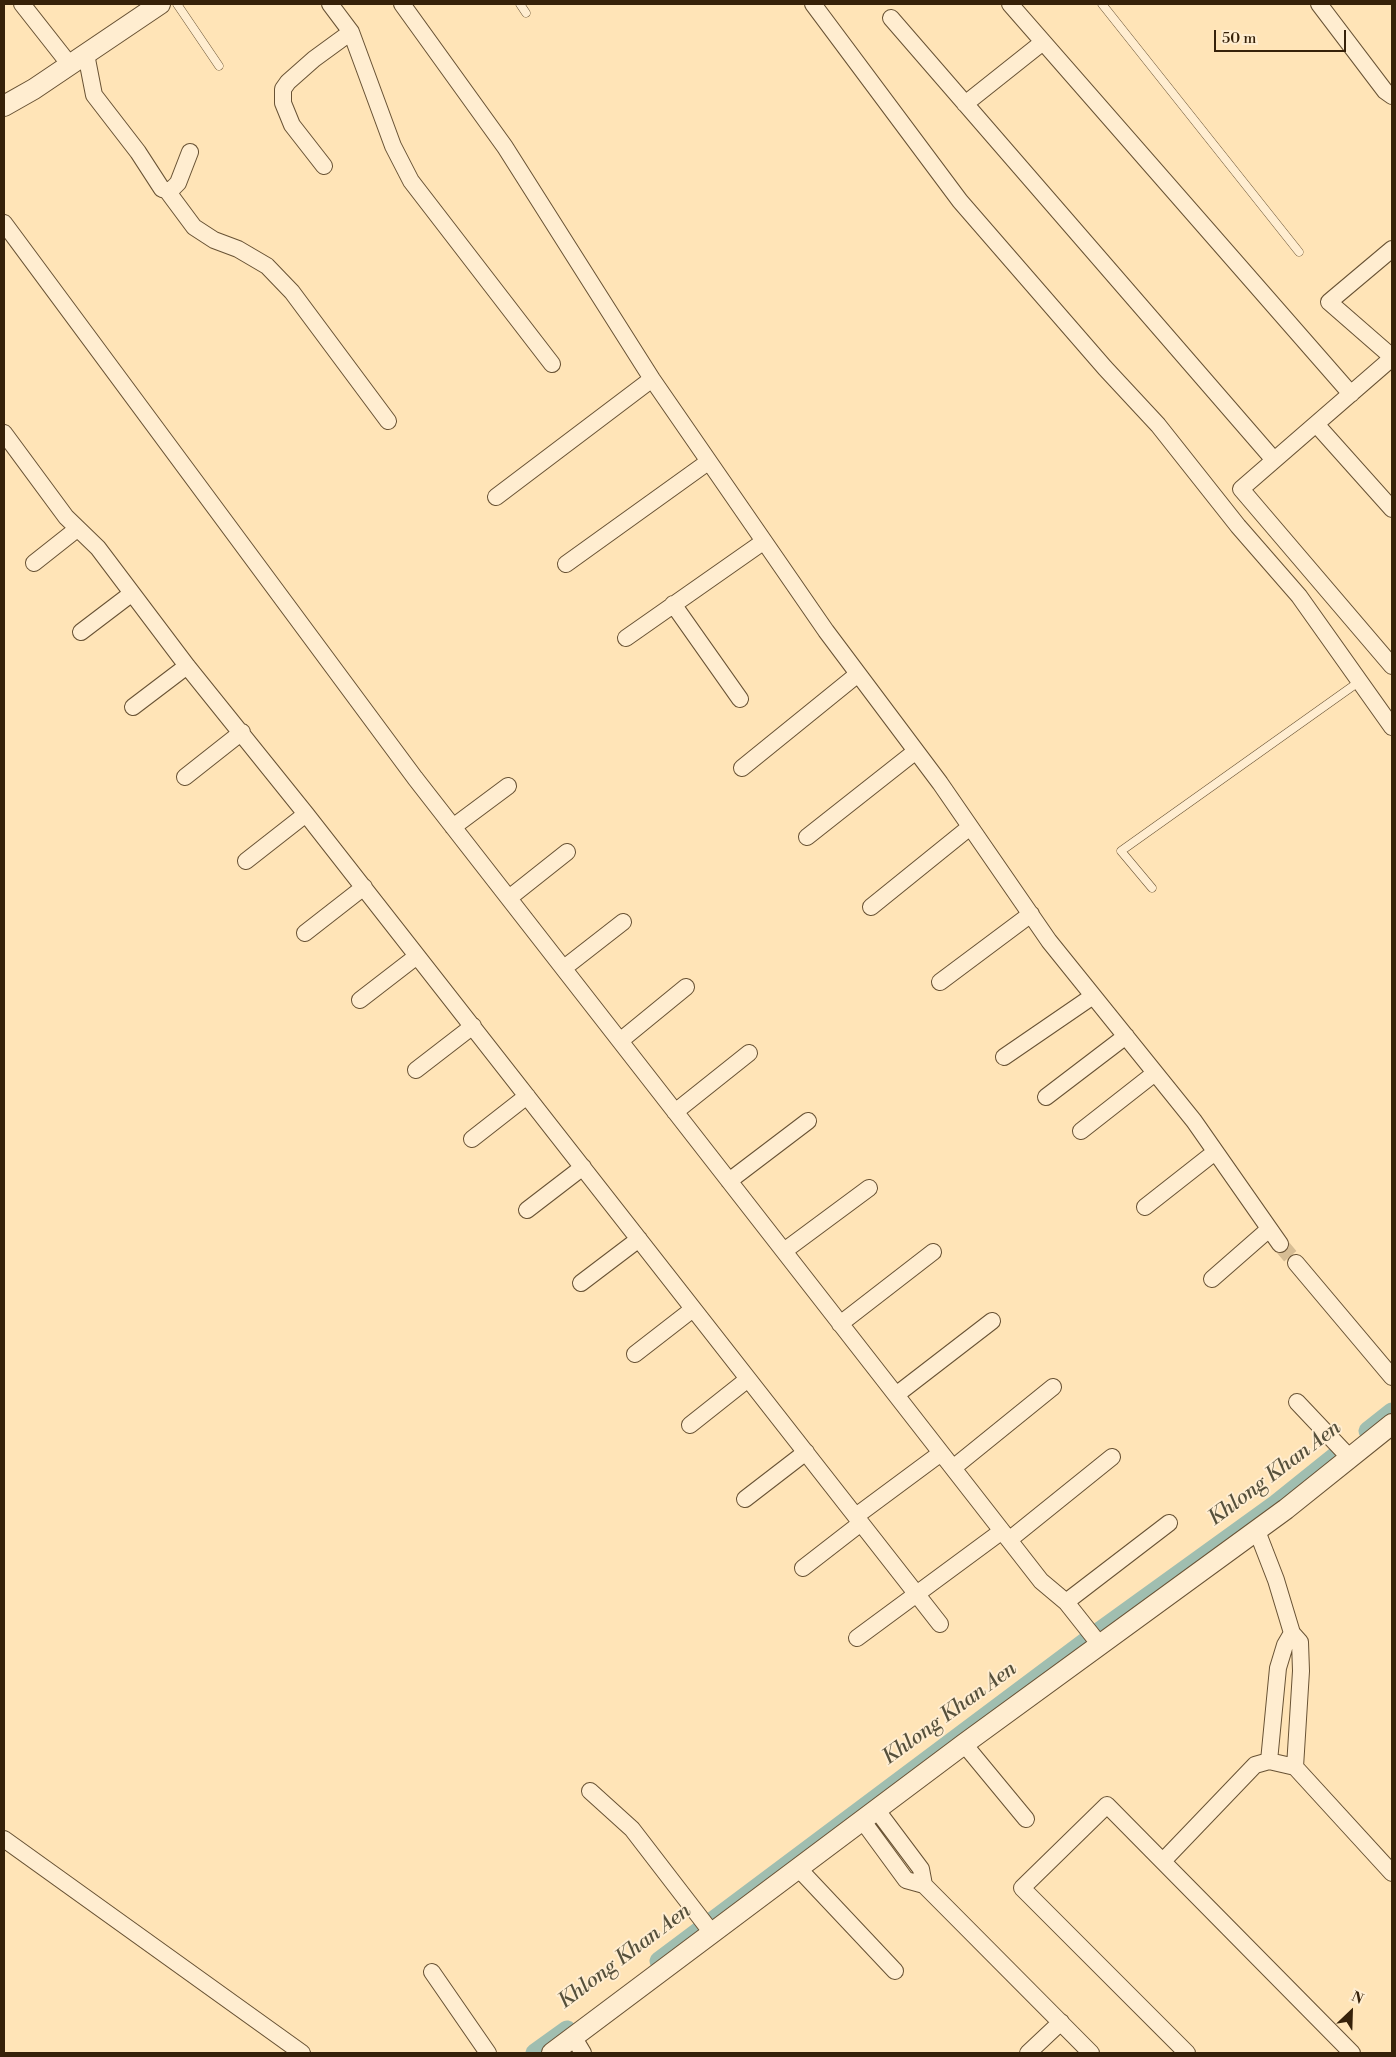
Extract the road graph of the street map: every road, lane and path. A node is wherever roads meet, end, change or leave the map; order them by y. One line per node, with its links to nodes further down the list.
1 (160, 4): 15 (street)
2 (177, 4): 16 (lane)
3 (330, 4): 13 (street)
4 (402, 4): 28 (street)
5 (520, 4): 11 (lane)
6 (813, 4): 48 (street)
7 (1010, 4): 14 (street)
8 (1102, 4): 25 (lane)
9 (1319, 4): 17 (street)
10 (26, 5): 15 (street)
11 (526, 13)
12 (891, 18): 18 (street)
13 (351, 32): 21 (street); 27 (street)
14 (1043, 42): 18 (street); 29 (street)
15 (78, 59): 19 (street); 22 (street)
16 (219, 66)
17 (1392, 96)
18 (966, 104): 33 (street)
19 (4, 106)
20 (190, 152): 22 (street)
21 (324, 166)
22 (168, 192): 30 (street)
23 (4, 223): 58 (street)
24 (1392, 249): 26 (street)
25 (1299, 252)
26 (1392, 358): 29 (street)
27 (552, 364)
28 (652, 379): 34 (street); 35 (street)
29 (1351, 394): 31 (street)
30 (388, 421)
31 (1316, 424): 33 (street); 36 (street)
32 (4, 433): 37 (street)
33 (1274, 460): 46 (street)
34 (708, 462): 38 (street); 40 (street)
35 (496, 497)
36 (1392, 509)
37 (78, 529): 39 (street); 41 (street)
38 (763, 542): 42 (street); 47 (street)
39 (34, 563)
40 (566, 564)
41 (131, 594): 43 (street); 45 (street)
42 (673, 604): 44 (street); 49 (street)
43 (81, 632)
44 (626, 638)
45 (187, 666): 50 (street); 52 (street)
46 (1392, 666)
47 (858, 674): 53 (street); 54 (street)
48 (1360, 681): 51 (street); 64 (lane)
49 (740, 699)
50 (133, 707)
51 (1392, 727)
52 (242, 732): 55 (street); 57 (street)
53 (916, 751): 59 (street); 60 (street)
54 (742, 768)
55 (185, 777)
56 (508, 786): 58 (street)
57 (306, 814): 62 (street); 63 (street)
58 (453, 827): 65 (street)
59 (970, 827): 66 (street); 67 (street)
60 (807, 837)
61 (567, 852): 65 (street)
62 (246, 861)
63 (364, 887): 69 (street); 70 (street)
64 (1152, 888)
65 (509, 898): 71 (street)
66 (871, 907)
67 (1031, 914): 72 (street); 74 (street)
68 (623, 922): 71 (street)
69 (305, 933)
70 (417, 956): 75 (street); 76 (street)
71 (564, 968): 78 (street)
72 (940, 982)
73 (686, 987): 78 (street)
74 (1093, 996): 77 (street); 80 (street)
75 (360, 1000)
76 (473, 1026): 81 (street); 83 (street)
77 (1126, 1036): 82 (street); 84 (street)
78 (620, 1041): 85 (street)
79 (750, 1053): 85 (street)
80 (1004, 1058)
81 (416, 1070)
82 (1155, 1073): 87 (street); 89 (street)
83 (527, 1096): 88 (street); 90 (street)
84 (1046, 1097)
85 (675, 1112): 91 (street)
86 (808, 1122): 91 (street)
87 (1080, 1131)
88 (472, 1139)
89 (1215, 1152): 93 (street); 95 (street)
90 (582, 1167): 94 (street); 96 (street)
91 (730, 1182): 98 (street)
92 (869, 1188): 98 (street)
93 (1145, 1207)
94 (527, 1210)
95 (1268, 1230): 97 (street); 101 (street)
96 (638, 1239): 102 (street); 103 (street)
97 (1280, 1244)
98 (784, 1251): 105 (street)
99 (933, 1252): 105 (street)
100 (1296, 1263): 107 (street)
101 (1212, 1279)
102 (582, 1283)
103 (693, 1309): 106 (street); 108 (street)
104 (992, 1321): 110 (street)
105 (840, 1324): 110 (street)
106 (635, 1354)
107 (1392, 1377)
108 (748, 1379): 113 (street); 114 (street)
109 (1053, 1387): 118 (street)
110 (896, 1395): 115 (street)
111 (1297, 1402): 117 (street)
112 (1392, 1424): 117 (street)
113 (690, 1425)
114 (806, 1452): 119 (street); 120 (street)
115 (941, 1453): 118 (street); 120 (street)
116 (1112, 1457): 123 (street)
117 (1349, 1457): 122 (street)
118 (953, 1468): 123 (street)
119 (745, 1499)
120 (858, 1520): 124 (street); 125 (street)
121 (1169, 1523): 126 (street)
122 (1257, 1531): 128 (street); 130 (street)
123 (1006, 1536): 125 (street); 126 (street)
124 (803, 1568)
125 (916, 1594): 127 (street); 129 (street)
126 (1070, 1607): 130 (street)
127 (940, 1624)
128 (1292, 1633): 132 (street); 133 (street)
129 (857, 1638)
130 (1096, 1641): 131 (street)
131 (964, 1744): 135 (street); 136 (street)
132 (1269, 1761): 133 (street); 138 (street)
133 (1295, 1767): 140 (street)
134 (590, 1791): 141 (street)
135 (869, 1815): 139 (street); 144 (street)
136 (1026, 1819)
137 (4, 1840): 146 (street)
138 (1163, 1861): 151 (street); 152 (street)
139 (798, 1868): 141 (street); 142 (street)
140 (1392, 1873)
141 (710, 1931): 145 (street)
142 (895, 1971)
143 (432, 1972): 147 (street)
144 (1061, 2022): 149 (street); 150 (street)
145 (579, 2046): 148 (street)
146 (302, 2053)
147 (488, 2053)
148 (552, 2053)
149 (1028, 2053)
150 (1091, 2053)
151 (1187, 2053)
152 (1352, 2053)

